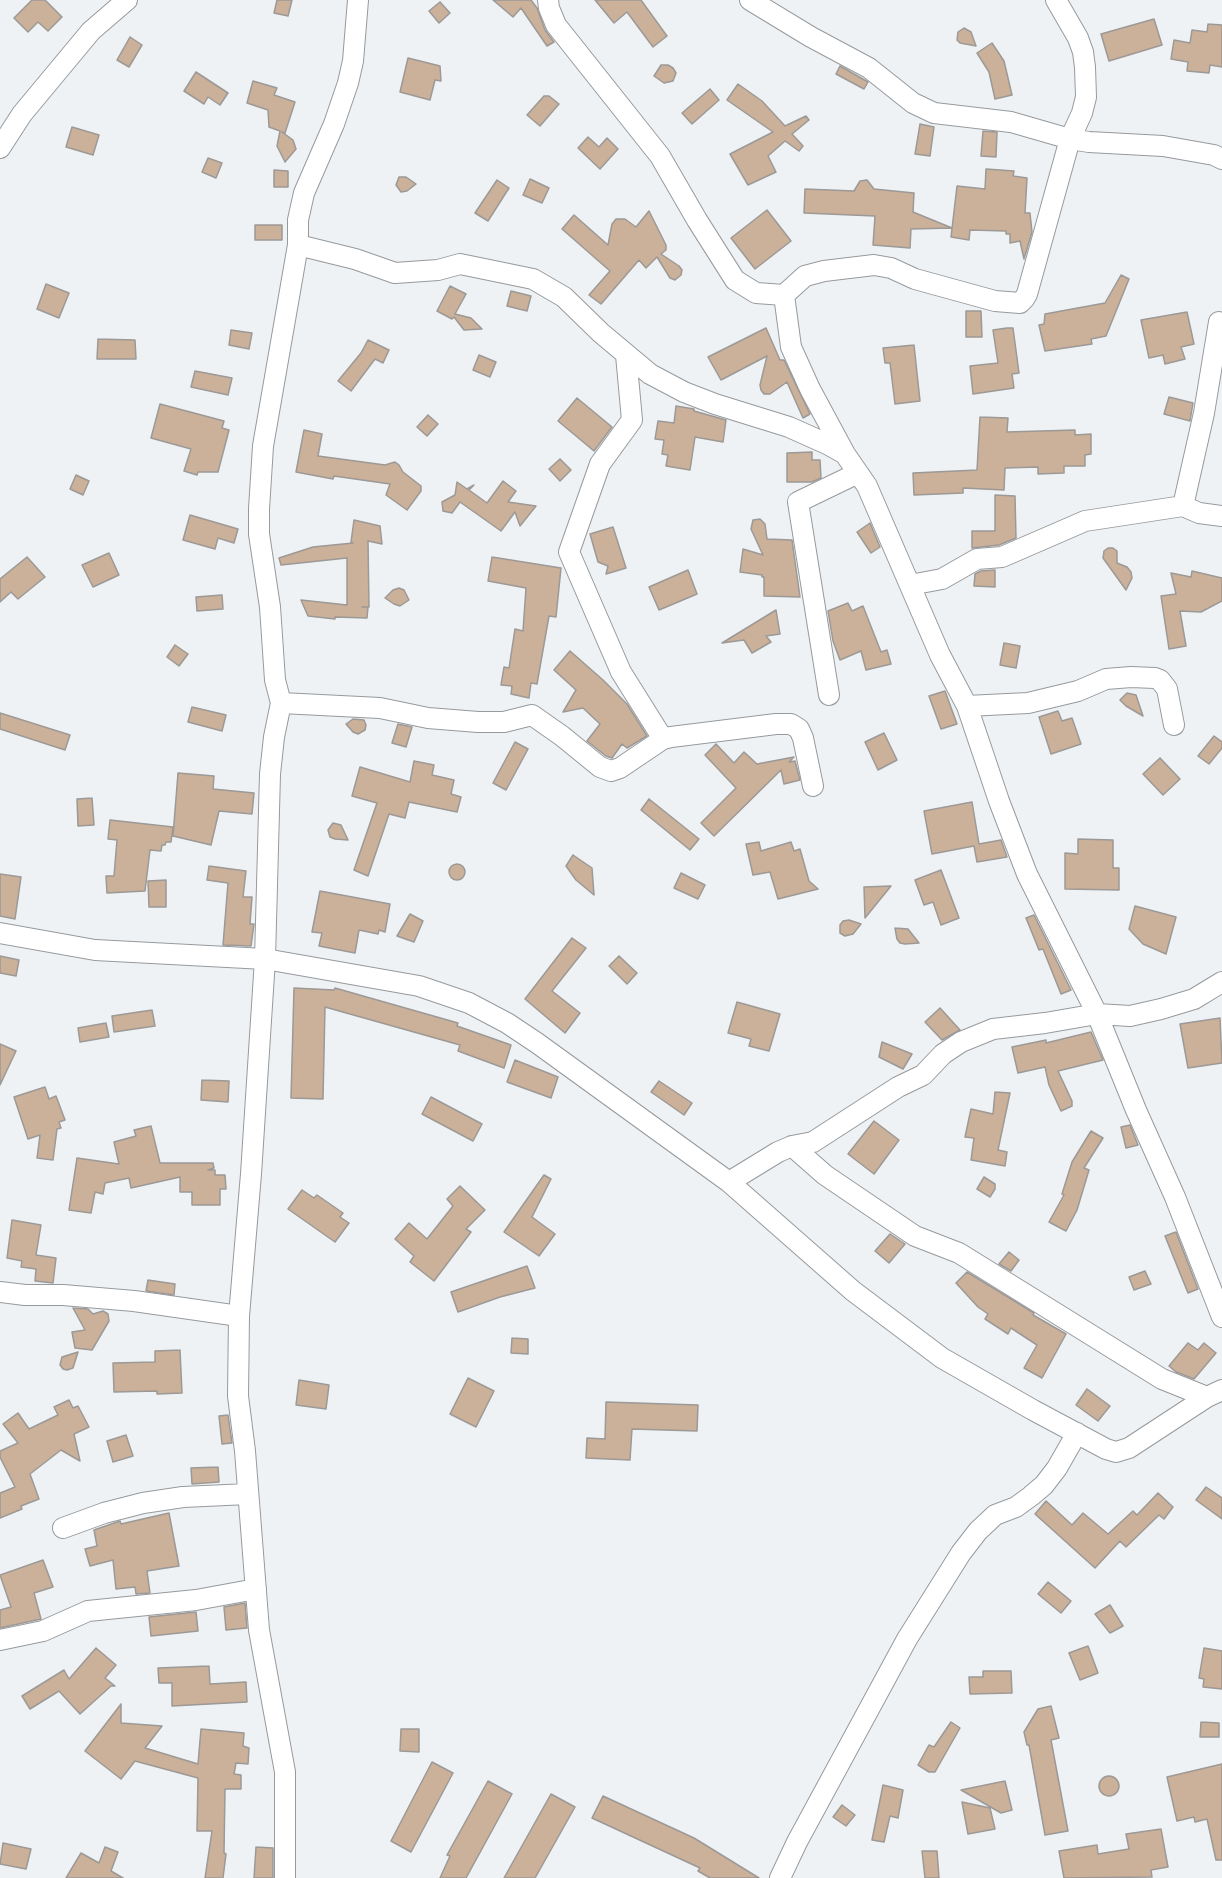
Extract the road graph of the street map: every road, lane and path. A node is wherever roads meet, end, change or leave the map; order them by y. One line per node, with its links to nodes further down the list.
1 (127, 0): 7 (street)
2 (358, 0): 9 (street)
3 (548, 0): 10 (street)
4 (750, 0): 6 (street)
5 (1056, 0): 6 (street)
6 (1070, 139): 8 (street); 10 (street)
7 (0, 148)
8 (1222, 159)
9 (298, 245): 12 (street); 19 (street)
10 (784, 295): 13 (street)
11 (1219, 322): 15 (street)
12 (626, 355): 13 (street); 22 (street)
13 (845, 454): 14 (street)
14 (858, 473): 17 (street); 18 (street)
15 (1183, 506): 16 (street); 17 (street)
16 (1222, 516)
17 (910, 585): 20 (street)
18 (829, 695)
19 (281, 703): 22 (street); 25 (street)
20 (967, 706): 21 (street); 27 (street)
21 (1174, 725)
22 (663, 739): 23 (street)
23 (813, 786)
24 (0, 933): 25 (street)
25 (265, 959): 29 (street); 31 (street)
26 (1222, 982): 27 (street)
27 (1097, 1014): 28 (street); 32 (street)
28 (792, 1146): 29 (street); 33 (street)
29 (729, 1182): 34 (street)
30 (0, 1292): 31 (street)
31 (239, 1316): 35 (street)
32 (1222, 1317)
33 (1215, 1394): 34 (street)
34 (1077, 1433): 40 (street)
35 (248, 1494): 36 (street); 37 (street)
36 (63, 1528)
37 (256, 1589): 38 (street); 39 (street)
38 (0, 1640)
39 (285, 1878)
40 (780, 1878)

